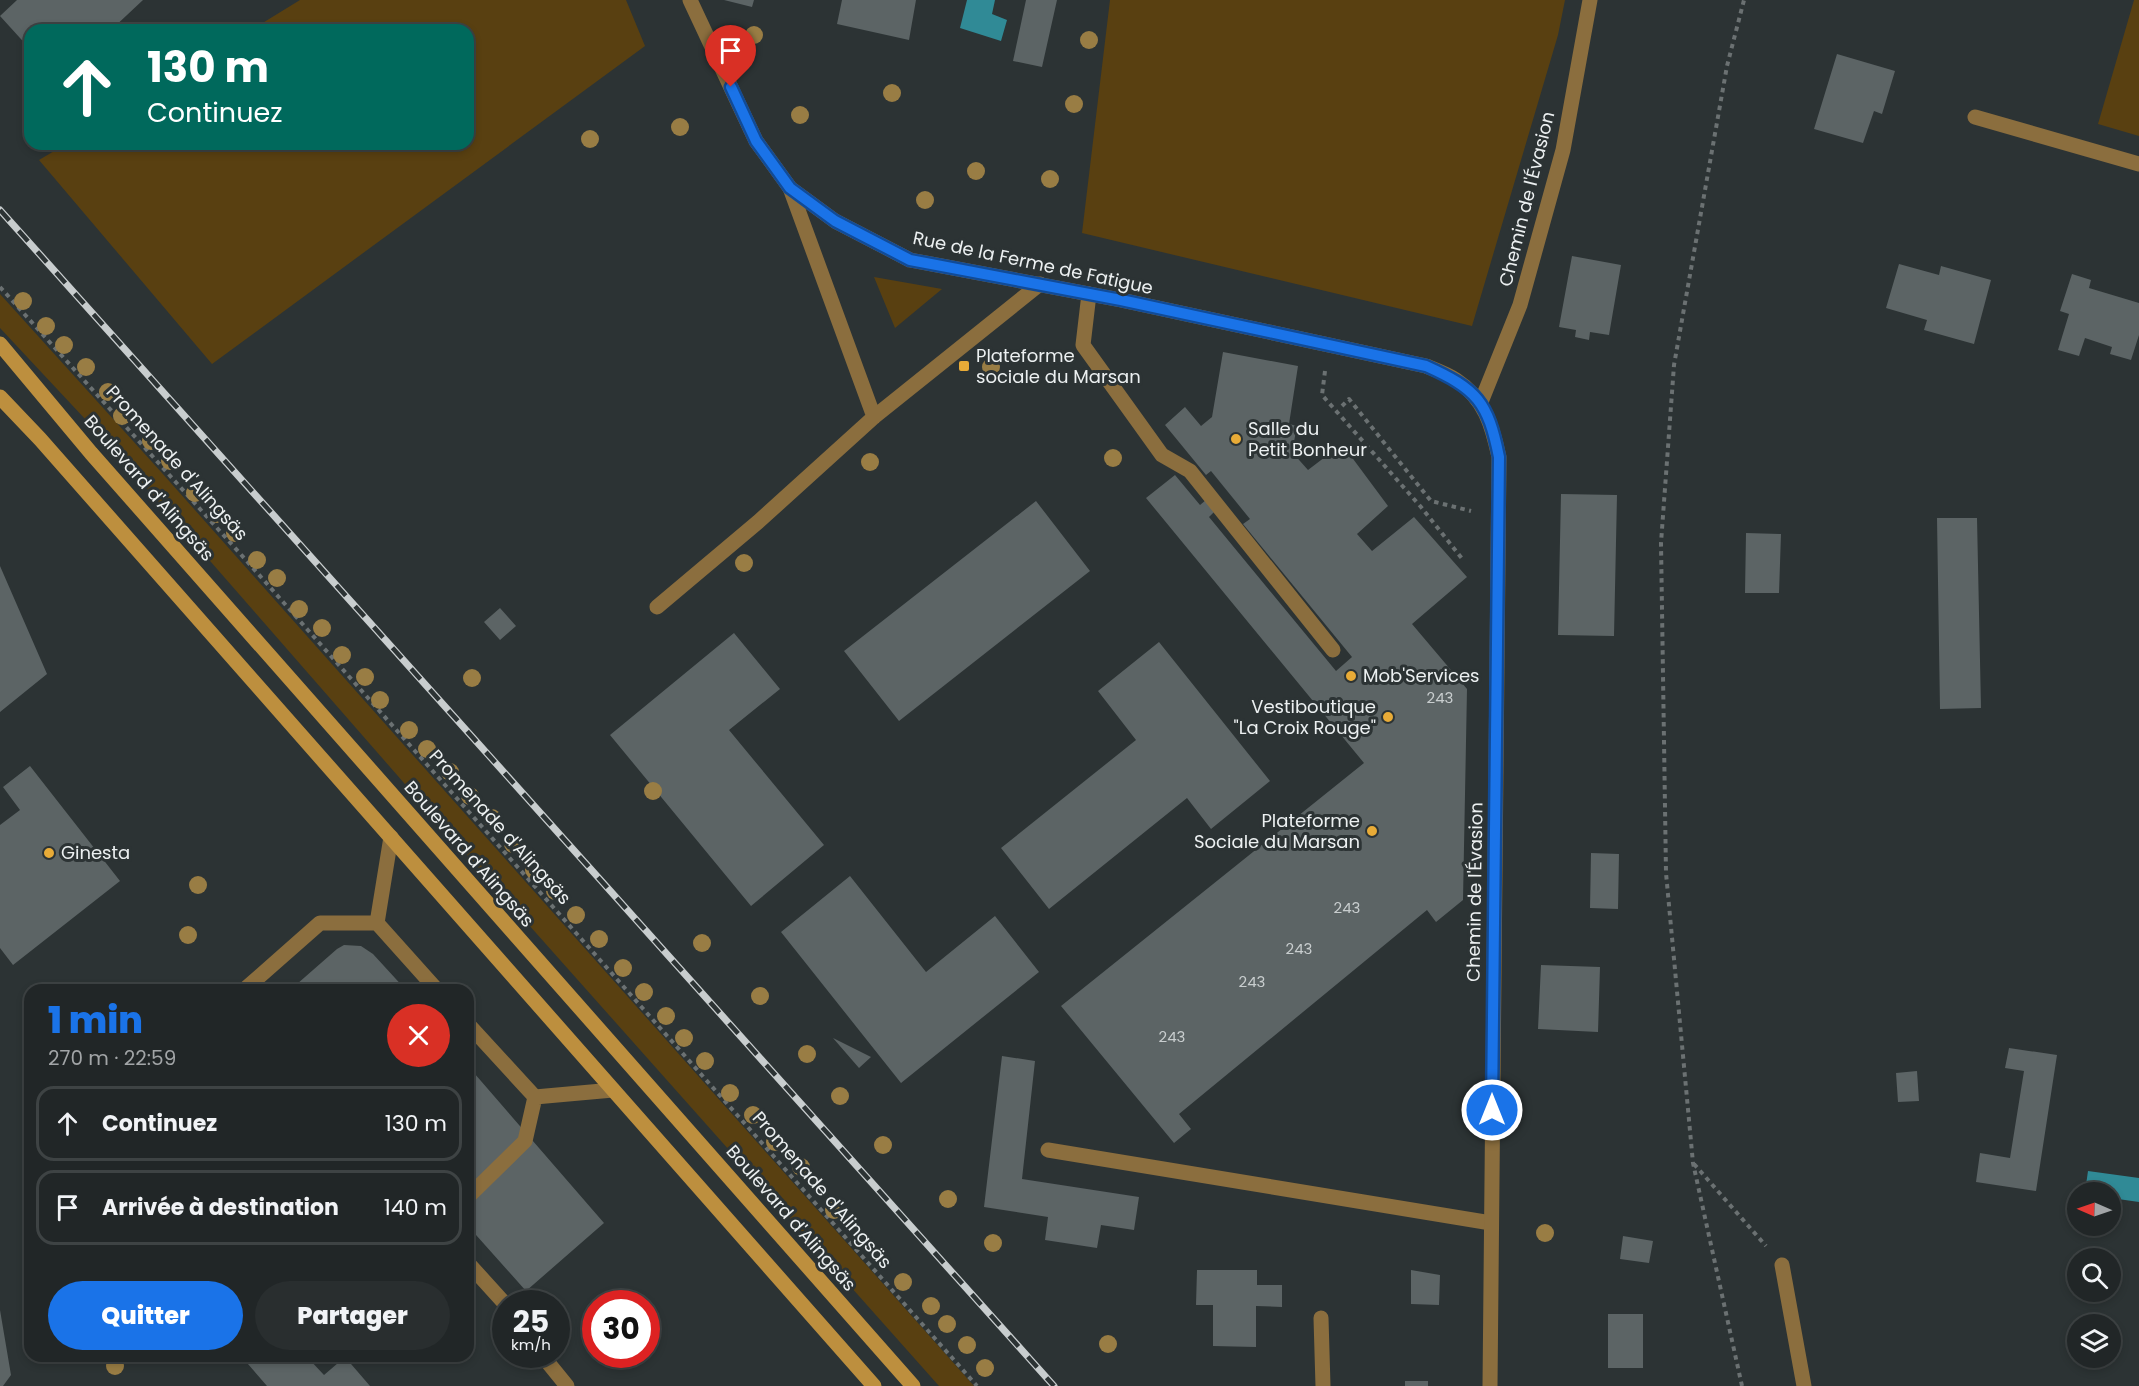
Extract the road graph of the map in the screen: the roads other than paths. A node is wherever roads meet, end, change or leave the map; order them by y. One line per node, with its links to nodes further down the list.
1 (690, 0): 5 (street, Rue de la Ferme de Fatigue)
2 (1590, 0): 11 (street, Chemin de l'Évasion)
3 (1975, 117): 4 (street)
4 (2139, 164)
5 (790, 188): 6 (street, Rue de la Ferme de Fatigue); 12 (street)
6 (1040, 284): 7 (street, Rue de la Ferme de Fatigue); 12 (street)
7 (1089, 294): 9 (street, Rue de la Ferme de Fatigue); 14 (street)
8 (0, 344): 32 (main road, Boulevard d'Alingsäs)
9 (1456, 380): 11 (street, Chemin de l'Évasion)
10 (0, 398): 15 (main road)
11 (1481, 402): 24 (street, Chemin de l'Évasion)
12 (874, 417): 13 (street)
13 (657, 607)
14 (1333, 650)
15 (391, 837): 16 (street); 20 (main road)
16 (377, 923): 17 (street); 18 (street)
17 (251, 984)
18 (432, 984)
19 (474, 1031): 21 (street)
20 (613, 1090): 21 (street); 30 (main road)
21 (534, 1097): 23 (street)
22 (1048, 1150): 24 (street)
23 (474, 1191)
24 (1491, 1223): 34 (street, Chemin de l'Évasion)
25 (1782, 1265): 35 (street)
26 (474, 1270): 27 (street)
27 (492, 1290)
28 (1321, 1318): 33 (street)
29 (552, 1368): 31 (street)
30 (872, 1385)
31 (567, 1386)
32 (912, 1386)
33 (1323, 1386)
34 (1490, 1386)
35 (1804, 1386)

